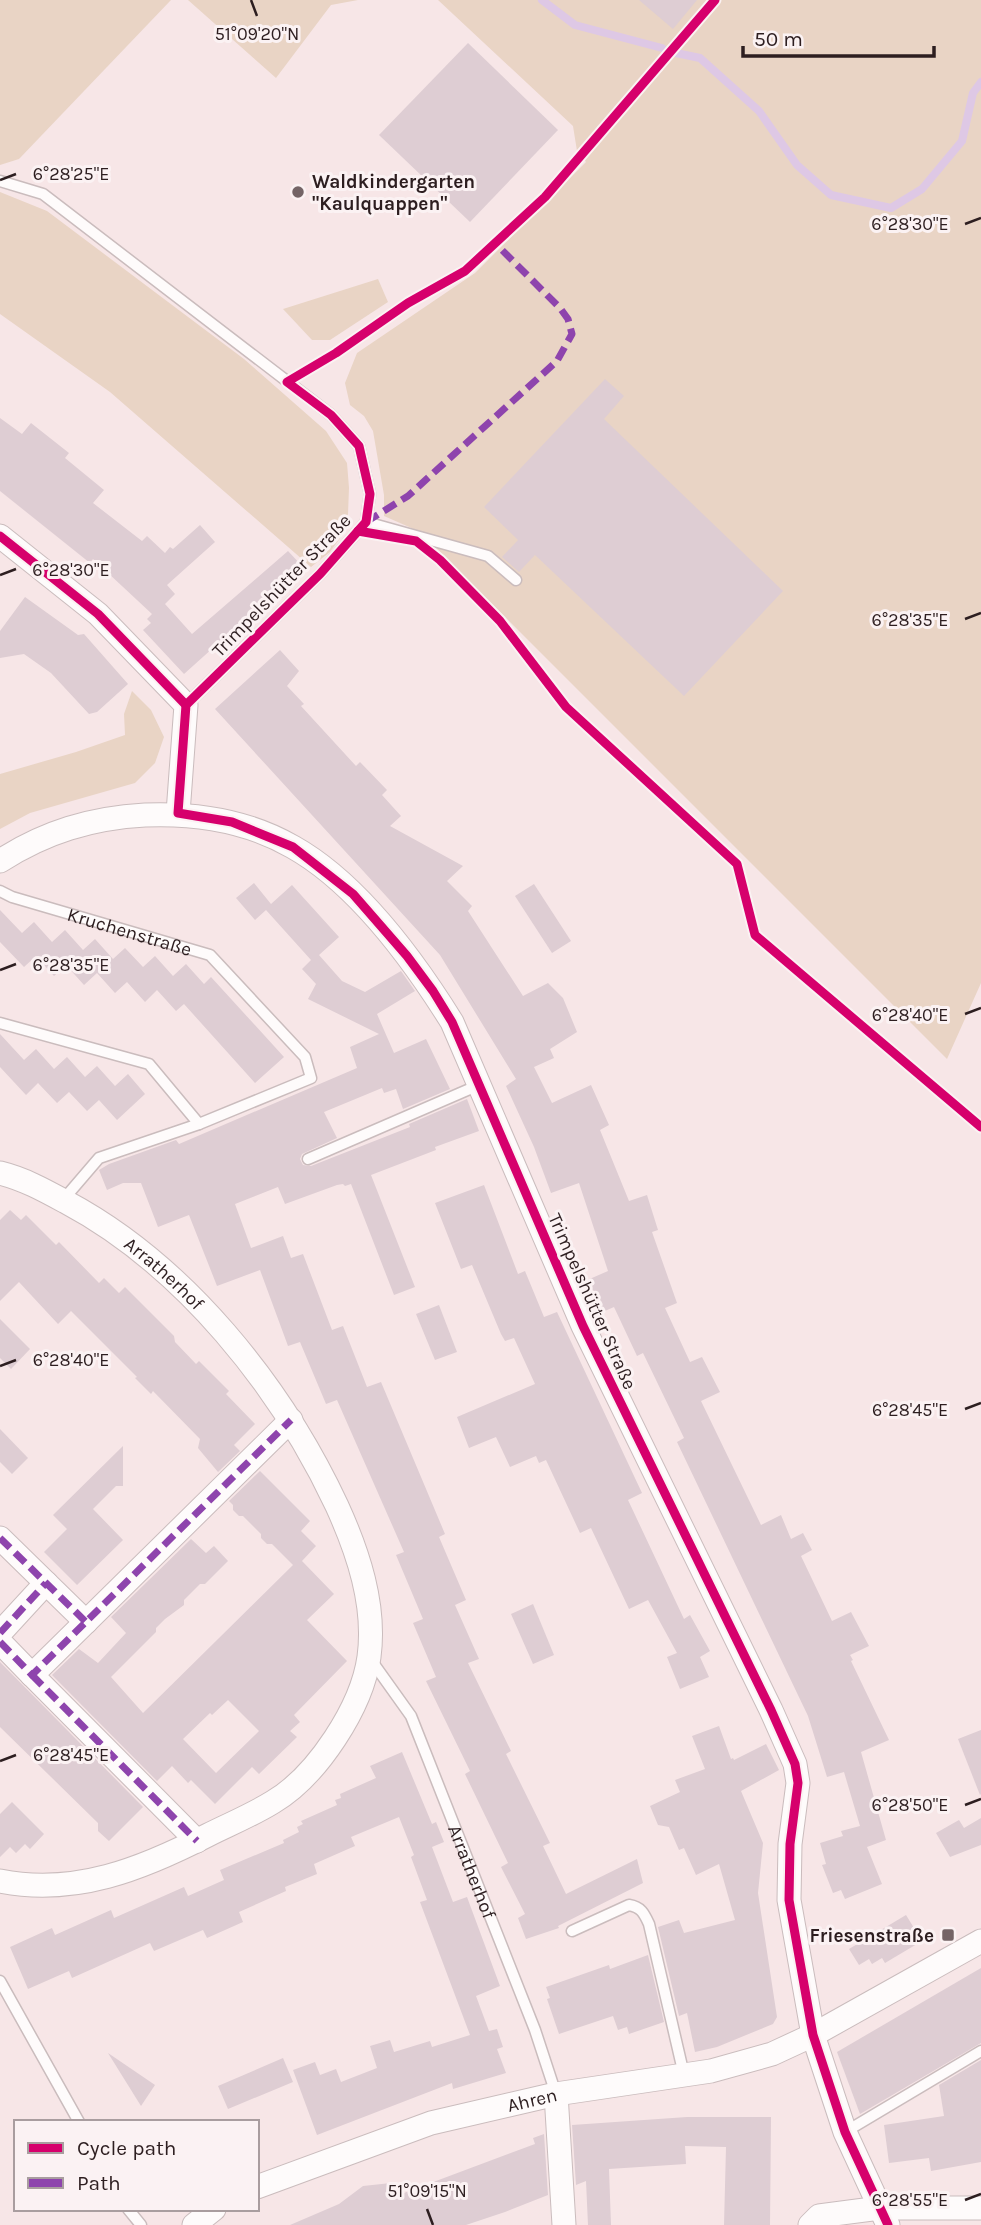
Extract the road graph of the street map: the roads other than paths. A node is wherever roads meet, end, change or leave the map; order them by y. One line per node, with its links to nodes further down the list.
1 (0, 181): 2 (lane, Trimpelshütter Straße)
2 (366, 522): 4 (lane); 5 (lane, Trimpelshütter Straße)
3 (0, 536): 5 (street)
4 (516, 580)
5 (186, 705): 6 (street)
6 (178, 814): 7 (street); 10 (street, Trimpelshütter Straße)
7 (0, 861)
8 (0, 891): 11 (lane, Kruchenstraße)
9 (0, 1023): 11 (lane)
10 (479, 1085): 12 (lane); 28 (street, Trimpelshütter Straße)
11 (198, 1124): 14 (lane)
12 (308, 1159)
13 (0, 1173): 14 (street, Arratherhof)
14 (63, 1200): 15 (street, Arratherhof)
15 (291, 1420): 18 (street); 21 (street, Arratherhof)
16 (0, 1538): 17 (street)
17 (46, 1583): 18 (street); 19 (street)
18 (86, 1622): 22 (street)
19 (0, 1633)
20 (0, 1642): 22 (street)
21 (369, 1658): 23 (street, Arratherhof); 31 (lane, Arratherhof)
22 (32, 1675): 23 (street)
23 (197, 1841): 24 (street, Arratherhof)
24 (0, 1881)
25 (572, 1931): 30 (lane)
26 (981, 1941): 28 (street)
27 (0, 1981): 32 (lane)
28 (813, 2035): 30 (street, Ahren); 33 (street, Trimpelshütter Straße)
29 (981, 2051): 33 (lane)
30 (684, 2075): 31 (street, Ahren)
31 (556, 2094): 34 (street, Ahren); 41 (street)
32 (78, 2120)
33 (845, 2132): 38 (street, Trimpelshütter Straße)
34 (259, 2186)
35 (981, 2208): 38 (street)
36 (130, 2211): 39 (lane)
37 (212, 2211): 40 (street)
38 (884, 2216): 42 (street)
39 (141, 2225)
40 (194, 2225)
41 (564, 2225)
42 (810, 2225)

